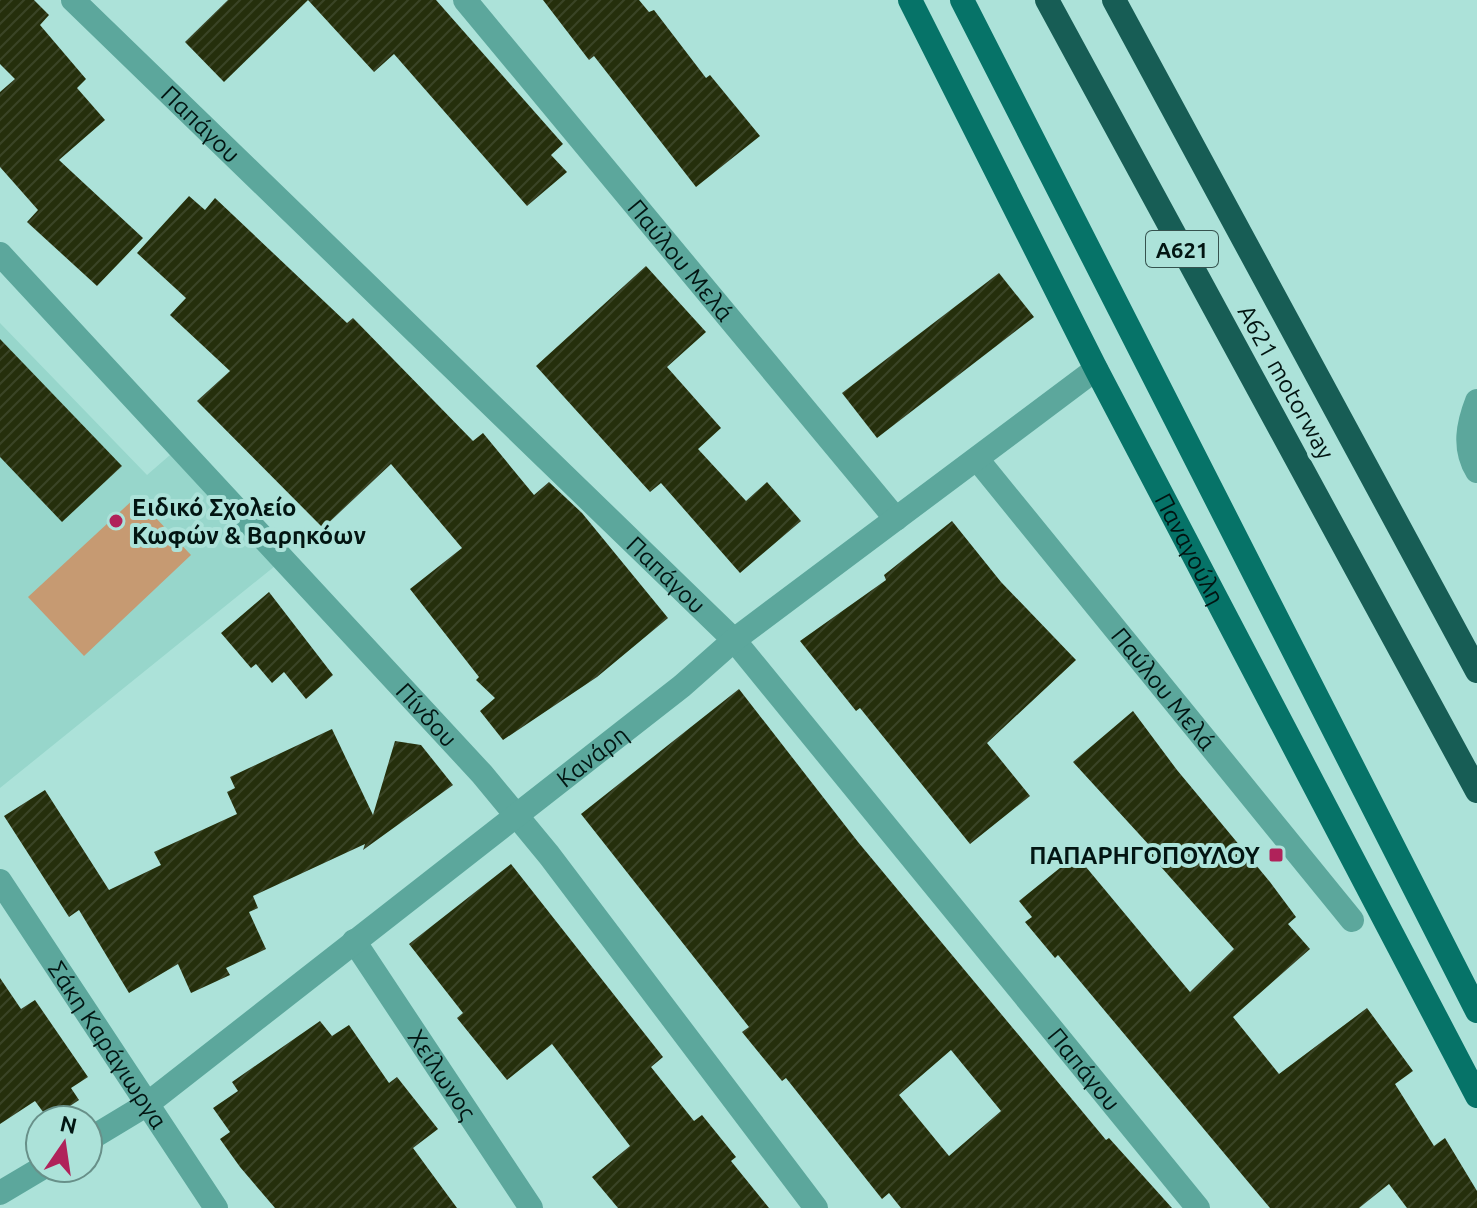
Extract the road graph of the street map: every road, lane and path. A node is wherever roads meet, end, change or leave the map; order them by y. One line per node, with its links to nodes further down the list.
1 (73, 0): 13 (street, Παπάγου)
2 (465, 0): 12 (street, Παύλου Μελά)
3 (910, 0): 8 (main road, Παναγούλη)
4 (962, 0): 20 (main road, Παναγούλη)
5 (1047, 0): 15 (highway, A621 motorway / Α621)
6 (1114, 0): 14 (highway, A621 motorway / Α621)
7 (0, 254): 16 (street, Πίνδου)
8 (1096, 369): 10 (street, Κανάρη); 21 (main road, Παναγούλη)
9 (1477, 401): 11 (street)
10 (977, 459): 12 (street, Κανάρη); 18 (street, Παύλου Μελά)
11 (1477, 471)
12 (896, 519): 13 (street, Κανάρη)
13 (734, 640): 16 (street, Κανάρη); 29 (street, Παπάγου)
14 (1477, 671)
15 (1477, 791)
16 (515, 817): 19 (street, Κανάρη); 28 (street, Πίνδου)
17 (0, 881): 22 (street, Σάκη Καράγιωργα)
18 (1352, 920)
19 (354, 941): 22 (street, Κανάρη); 27 (street, Χείλωνος)
20 (1477, 1011)
21 (1477, 1096)
22 (146, 1105): 23 (street, Κανάρη); 26 (street, Σάκη Καράγιωργα)
23 (104, 1130)
24 (24, 1179): 25 (street)
25 (0, 1193)
26 (216, 1208)
27 (531, 1208)
28 (816, 1208)
29 (1198, 1208)

